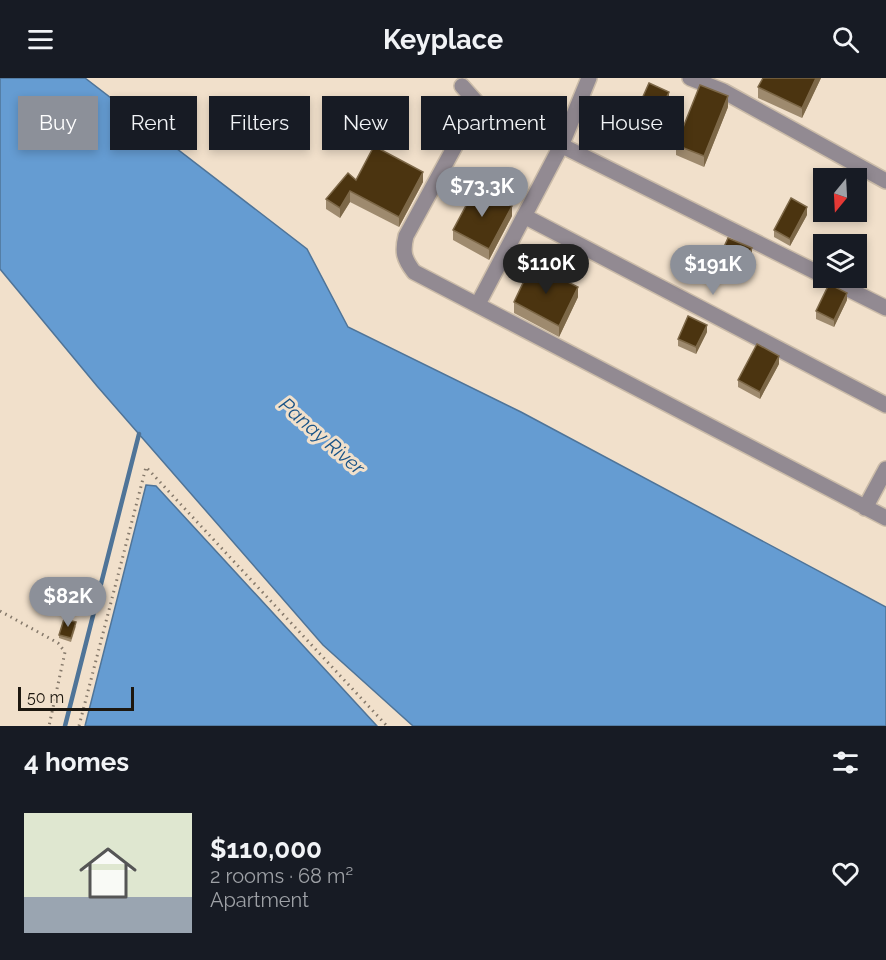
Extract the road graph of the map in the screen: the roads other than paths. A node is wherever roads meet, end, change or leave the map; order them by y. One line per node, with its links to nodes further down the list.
1 (589, 78): 5 (street)
2 (690, 78): 9 (street)
3 (462, 86): 4 (street)
4 (471, 96)
5 (567, 132)
6 (567, 147): 11 (street)
7 (453, 150): 13 (street)
8 (559, 150): 10 (street)
9 (886, 181)
10 (524, 216): 13 (street); 15 (street)
11 (813, 271)
12 (847, 288): 14 (street)
13 (478, 304): 17 (street)
14 (886, 308)
15 (886, 405)
16 (886, 469): 17 (street)
17 (865, 508): 18 (street)
18 (886, 518)

